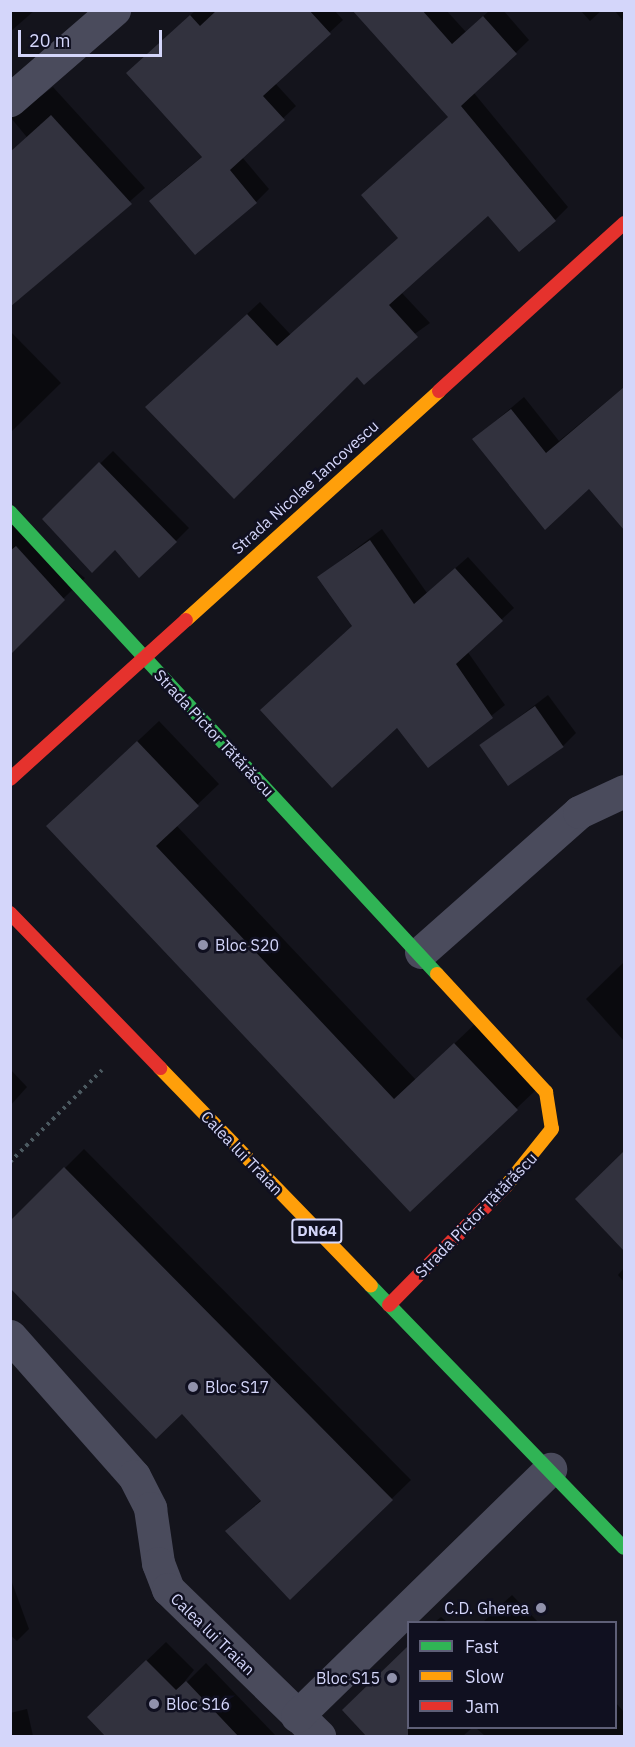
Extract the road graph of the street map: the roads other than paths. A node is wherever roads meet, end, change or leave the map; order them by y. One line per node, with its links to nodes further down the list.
1 (114, 10): 2 (street)
2 (10, 99)
3 (624, 222): 5 (street, Strada Nicolae Iancovescu)
4 (10, 512): 5 (street, Strada Pictor Tătărăscu)
5 (142, 657): 6 (street, Strada Nicolae Iancovescu); 9 (street, Strada Pictor Tătărăscu)
6 (10, 779)
7 (624, 791): 9 (street)
8 (10, 913): 10 (street, Calea lui Traian / DN64)
9 (421, 952): 10 (street, Strada Pictor Tătărăscu)
10 (389, 1305): 12 (street, Calea lui Traian / DN64)
11 (10, 1336): 16 (street, Calea lui Traian)
12 (550, 1470): 13 (street, Calea lui Traian / DN64); 14 (street, Calea lui Traian)
13 (624, 1548)
14 (407, 1621)
15 (407, 1621): 16 (street, Calea lui Traian)
16 (308, 1726)

